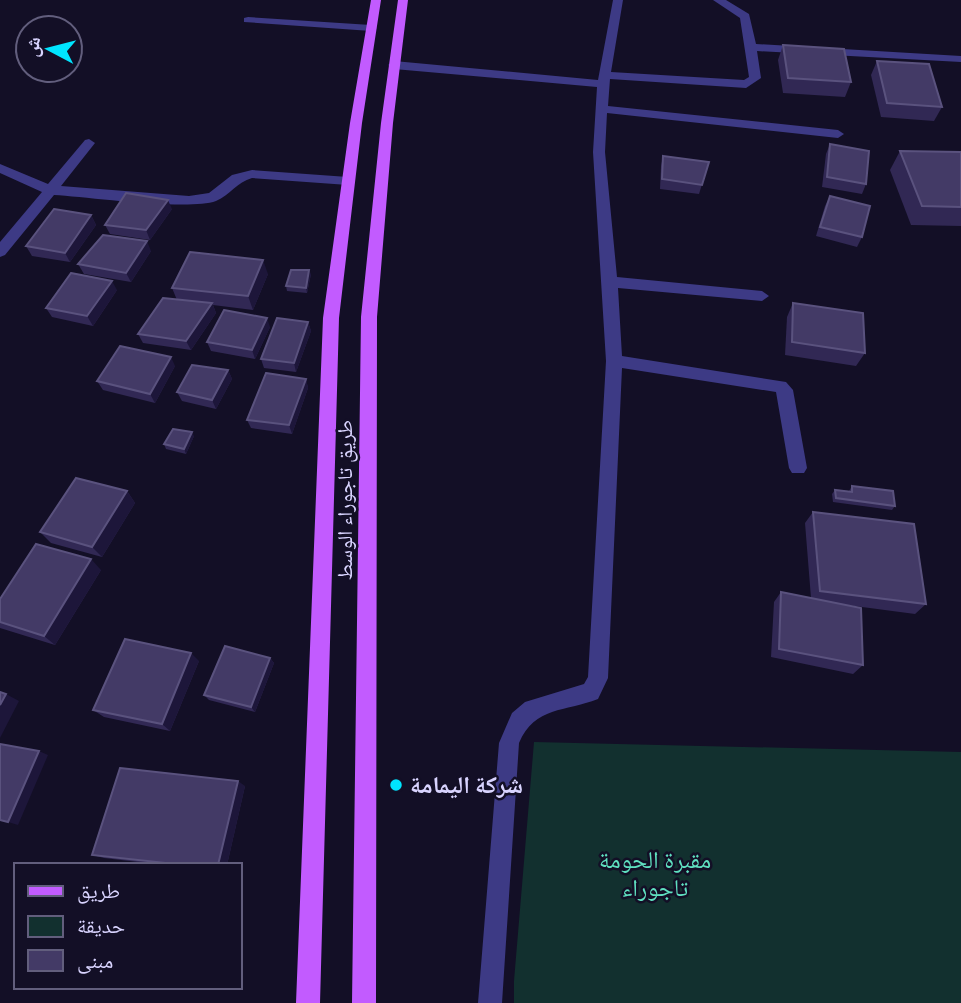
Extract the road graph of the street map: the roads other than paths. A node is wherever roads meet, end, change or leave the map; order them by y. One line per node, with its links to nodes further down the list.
1 (376, 0): 6 (main road)
2 (403, 0): 9 (main road, طريق تاجوراء الوسط)
3 (618, 0): 10 (street)
4 (718, 0): 7 (street)
5 (248, 20): 6 (street)
6 (371, 28): 15 (main road)
7 (751, 47): 8 (street); 10 (street)
8 (961, 59)
9 (394, 65): 10 (street); 23 (main road, طريق تاجوراء الوسط)
10 (604, 79): 11 (street)
11 (602, 108): 12 (street); 18 (street)
12 (838, 134)
13 (89, 143): 16 (street)
14 (0, 168): 16 (street)
15 (348, 181): 16 (street); 22 (main road)
16 (49, 190): 17 (street)
17 (0, 253)
18 (610, 282): 19 (street); 20 (street)
19 (762, 296)
20 (614, 361): 21 (street); 24 (street)
21 (798, 468)
22 (308, 1003)
23 (364, 1003)
24 (490, 1003)

